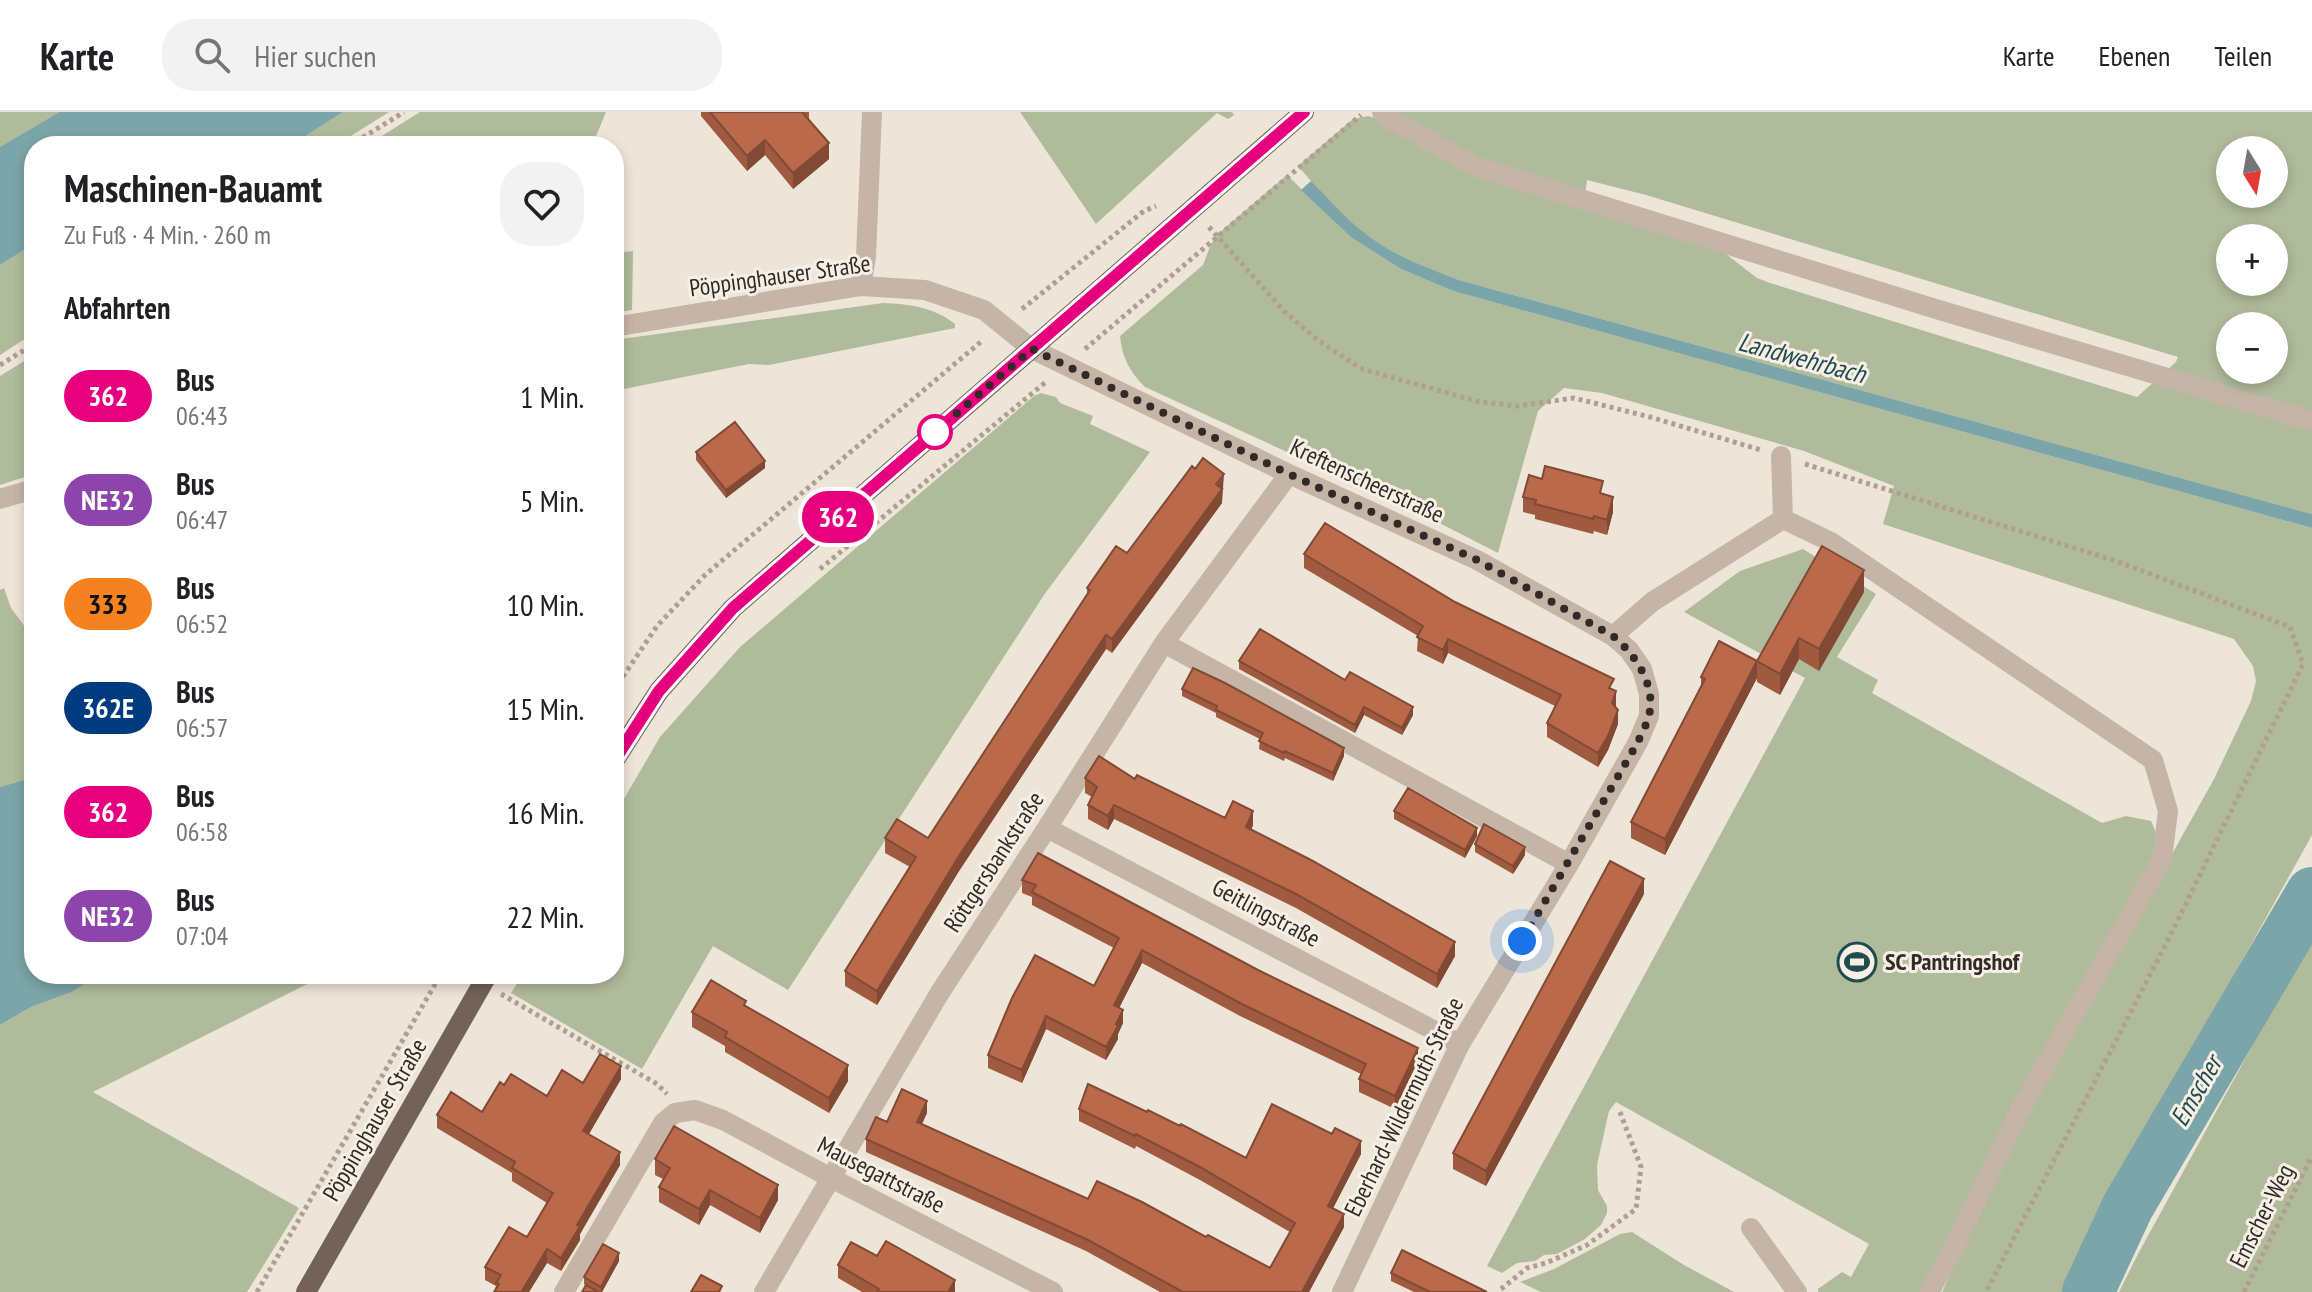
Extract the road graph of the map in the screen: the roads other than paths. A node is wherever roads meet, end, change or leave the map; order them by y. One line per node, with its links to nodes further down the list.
1 (872, 112): 4 (street)
2 (1304, 112): 6 (main road)
3 (1382, 112): 7 (street)
4 (861, 286): 5 (street, Pöppinghauser Straße); 6 (street, Pöppinghauser Straße)
5 (624, 325)
6 (1032, 349): 9 (street, Kreftenscheerstraße); 16 (main road)
7 (2312, 421)
8 (1781, 456): 12 (street)
9 (1289, 474): 13 (street, Kreftenscheerstraße); 14 (street, Röttgersbankstraße)
10 (24, 492): 11 (street)
11 (0, 499)
12 (1783, 519): 13 (street); 29 (street)
13 (1613, 636): 15 (street, Kreftenscheerstraße)
14 (1164, 643): 17 (street, Röttgersbankstraße); 18 (street)
15 (1649, 694): 18 (street, Eberhard-Wildermuth-Straße)
16 (624, 745)
17 (1047, 828): 20 (street, Geitlingstraße); 21 (street, Röttgersbankstraße)
18 (1569, 864): 20 (street, Eberhard-Wildermuth-Straße)
19 (483, 984): 23 (main road, Pöppinghauser Straße)
20 (1460, 1044): 27 (street, Eberhard-Wildermuth-Straße)
21 (831, 1178): 24 (street, Mausegattstraße); 25 (street, Röttgersbankstraße); 26 (street, Mausegattstraße)
22 (1751, 1228): 28 (street)
23 (306, 1292)
24 (564, 1292)
25 (764, 1292)
26 (1053, 1292)
27 (1342, 1292)
28 (1797, 1292)
29 (1929, 1292)

